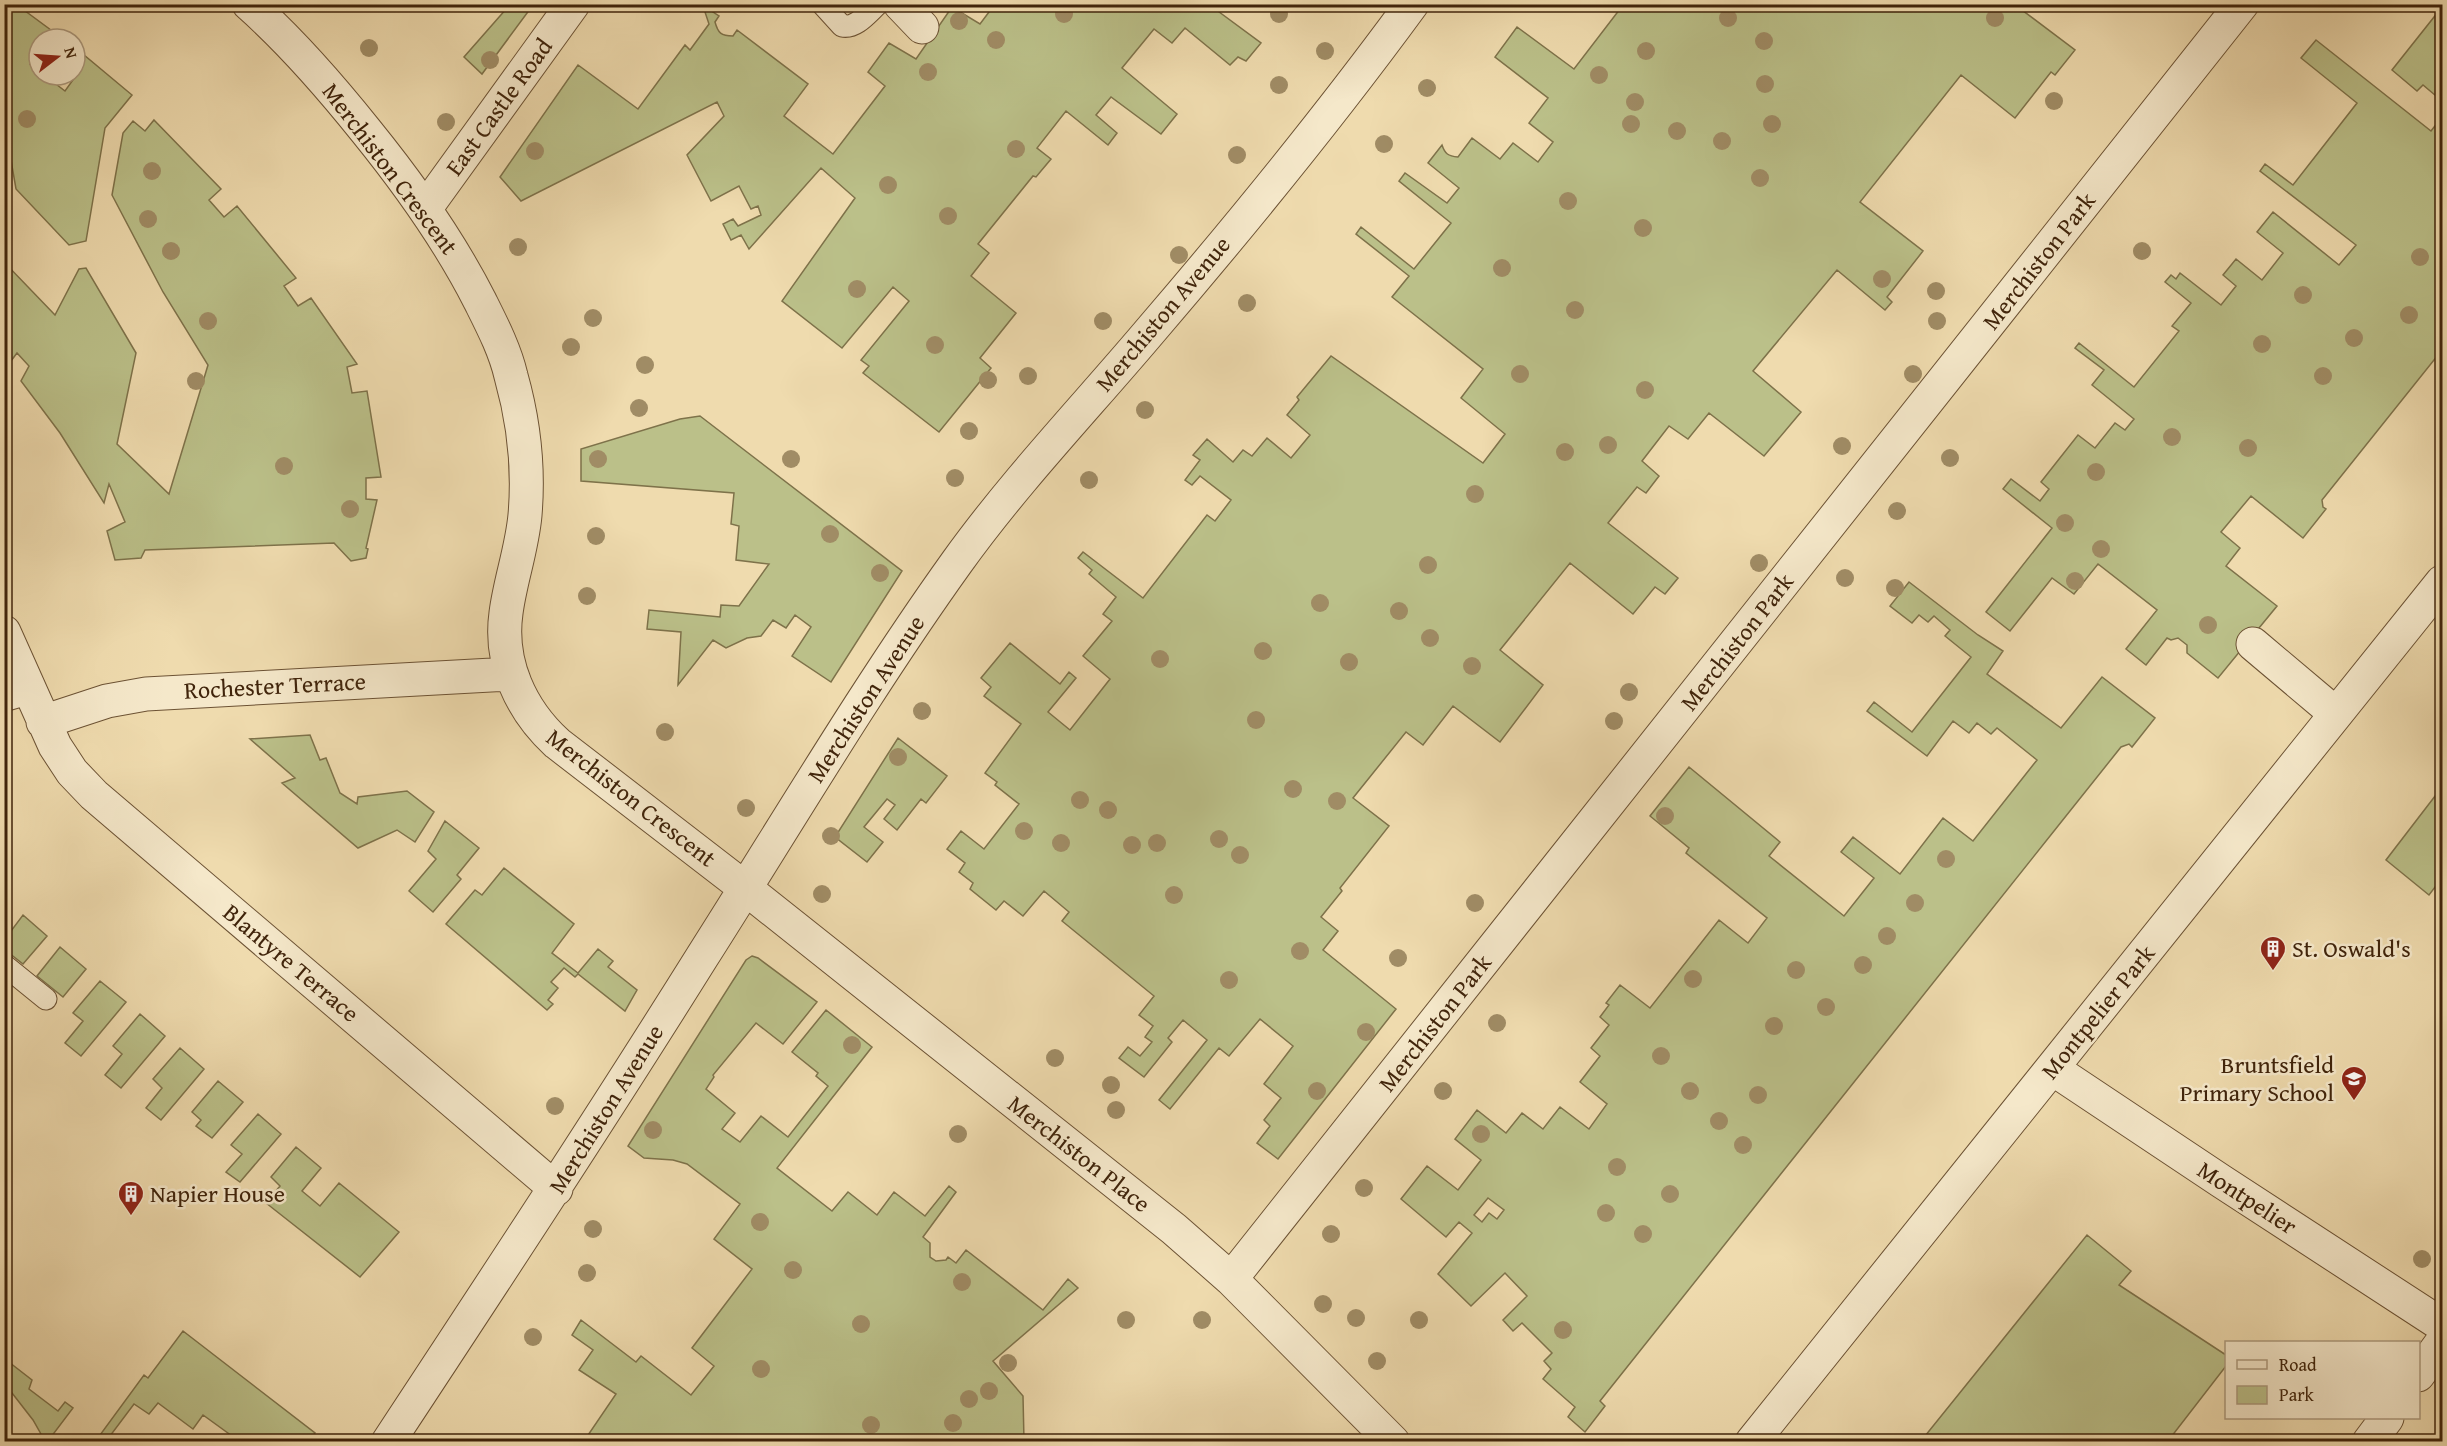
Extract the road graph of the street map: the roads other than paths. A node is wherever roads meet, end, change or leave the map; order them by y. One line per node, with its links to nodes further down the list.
1 (249, 4): 7 (street, Merchiston Crescent)
2 (573, 4): 7 (street, East Castle Road)
3 (822, 4): 4 (lane)
4 (878, 4)
5 (1412, 4): 14 (street, Merchiston Avenue)
6 (2242, 4): 19 (street, Merchiston Park)
7 (425, 209): 11 (street, Merchiston Crescent)
8 (2442, 582): 13 (street, Montpelier Park)
9 (4, 632): 12 (street, Blantyre Terrace)
10 (2253, 644): 13 (street)
11 (511, 674): 12 (street, Rochester Terrace); 14 (street, Merchiston Crescent)
12 (26, 705): 18 (street, Blantyre Terrace)
13 (2336, 714): 17 (street, Montpelier Park)
14 (745, 888): 18 (street, Merchiston Avenue); 19 (street, Merchiston Place)
15 (4, 965): 16 (lane)
16 (46, 999)
17 (2053, 1069): 20 (street, Montpelier); 26 (street, Montpelier Park)
18 (556, 1189): 24 (street, Merchiston Avenue)
19 (1231, 1279): 25 (street, Merchiston Place)
20 (2442, 1325)
21 (2442, 1342): 22 (street)
22 (2420, 1372)
23 (2386, 1419): 27 (street)
24 (388, 1442)
25 (1393, 1442)
26 (1752, 1442)
27 (2369, 1442)

